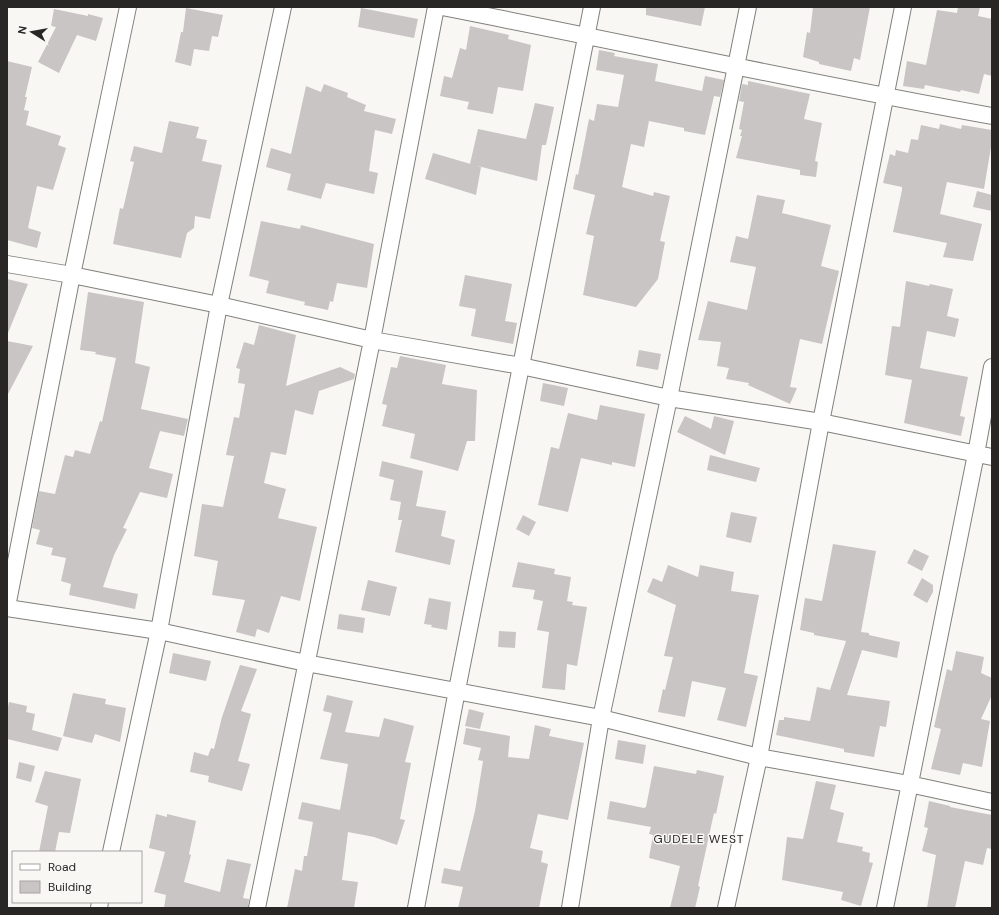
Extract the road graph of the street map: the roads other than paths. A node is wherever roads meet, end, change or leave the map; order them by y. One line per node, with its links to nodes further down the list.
1 (128, 7): 13 (street)
2 (283, 7): 14 (street)
3 (436, 7): 15 (street)
4 (442, 7): 8 (street)
5 (592, 7): 8 (street)
6 (748, 7): 9 (street)
7 (902, 7): 10 (street)
8 (586, 35): 9 (street); 16 (street)
9 (736, 66): 10 (street); 18 (street)
10 (885, 97): 11 (street); 19 (street)
11 (992, 116)
12 (7, 264): 13 (street)
13 (72, 275): 14 (street); 22 (street)
14 (219, 305): 15 (street); 23 (street)
15 (372, 340): 16 (street); 24 (street)
16 (521, 366): 18 (street); 25 (street)
17 (992, 367): 20 (street)
18 (669, 398): 19 (street); 26 (street)
19 (821, 422): 20 (street); 27 (street)
20 (976, 454): 21 (street); 28 (street)
21 (992, 457)
22 (7, 607): 23 (street)
23 (159, 631): 24 (street); 30 (street)
24 (306, 663): 25 (street); 31 (street)
25 (457, 690): 26 (street); 32 (street)
26 (601, 718): 27 (street); 33 (street)
27 (759, 757): 28 (street); 34 (street)
28 (909, 784): 29 (street); 35 (street)
29 (992, 802)
30 (111, 851)
31 (257, 908)
32 (416, 908)
33 (570, 908)
34 (726, 908)
35 (885, 908)

